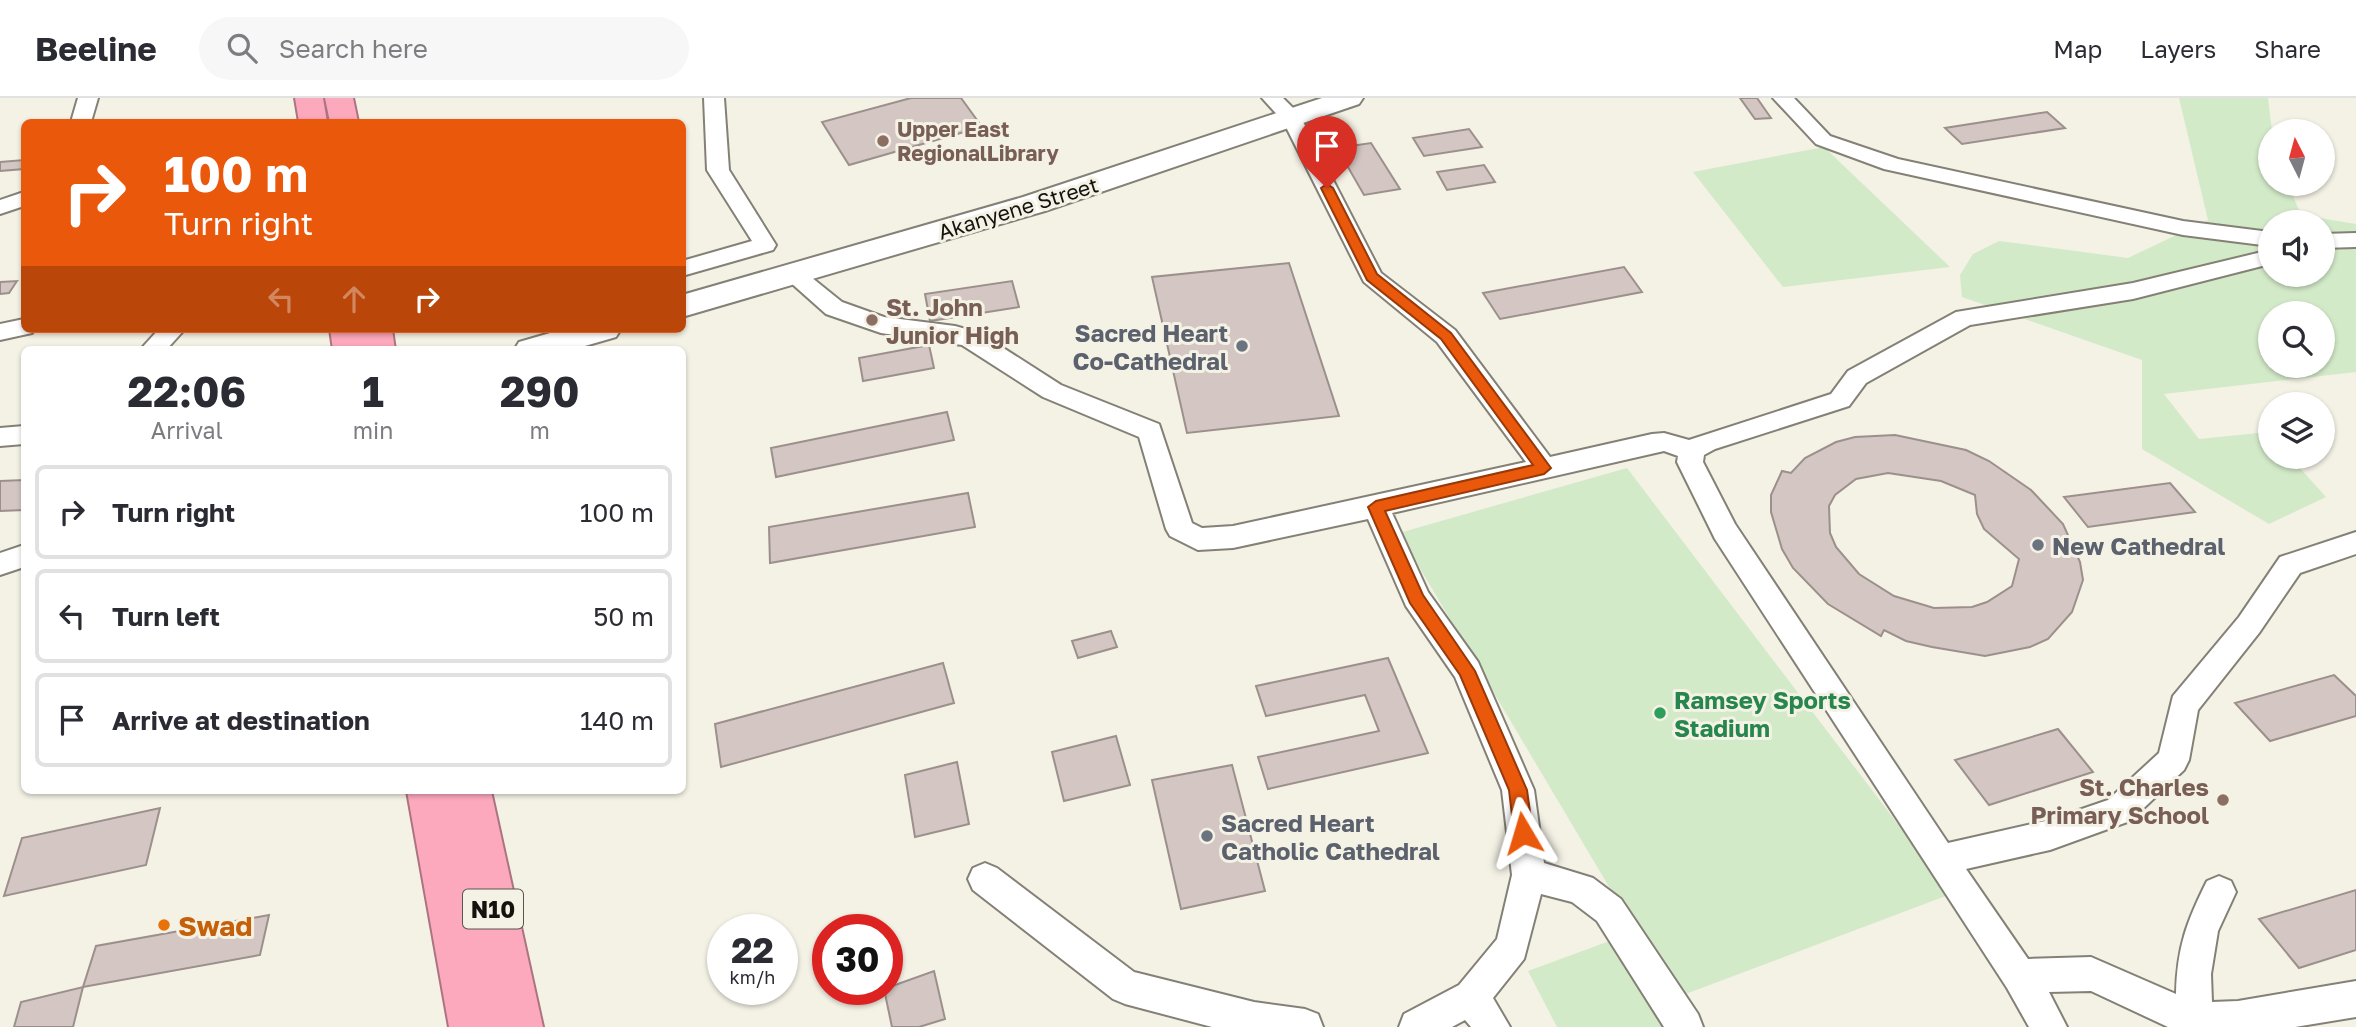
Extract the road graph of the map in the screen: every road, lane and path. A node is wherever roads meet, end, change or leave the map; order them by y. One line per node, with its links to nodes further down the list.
1 (88, 98): 8 (street)
2 (309, 98): 9 (highway)
3 (339, 98): 10 (highway)
4 (714, 98): 15 (street)
5 (1349, 98): 7 (street, Akanyene Street)
6 (1783, 98): 13 (street)
7 (1282, 108): 16 (street, Akanyene Street); 27 (street)
8 (82, 119)
9 (312, 119)
10 (343, 119)
11 (21, 200): 12 (street)
12 (1, 207)
13 (2258, 237)
14 (2258, 260): 26 (street)
15 (686, 268)
16 (793, 274): 17 (street, Akanyene Street); 28 (street)
17 (686, 305)
18 (21, 328): 19 (street)
19 (0, 332)
20 (169, 333): 22 (street)
21 (579, 333): 23 (street)
22 (156, 346)
23 (542, 346)
24 (21, 435): 25 (street)
25 (0, 437)
26 (1692, 450): 27 (street); 34 (street)
27 (1544, 468): 28 (street)
28 (1376, 507): 35 (street)
29 (2356, 543): 34 (street)
30 (21, 557): 31 (street)
31 (0, 564)
32 (430, 794): 42 (highway, N10)
33 (470, 794): 43 (highway, N10)
34 (1940, 860): 38 (street)
35 (1529, 875): 39 (street); 47 (street)
36 (985, 879): 44 (street)
37 (2219, 892): 41 (street)
38 (2019, 976): 41 (street); 48 (street)
39 (1471, 997): 45 (street); 46 (street)
40 (2356, 999): 41 (street)
41 (2194, 1024)
42 (474, 1027)
43 (517, 1027)
44 (1305, 1027)
45 (1417, 1027)
46 (1492, 1027)
47 (1685, 1027)
48 (2049, 1027)

